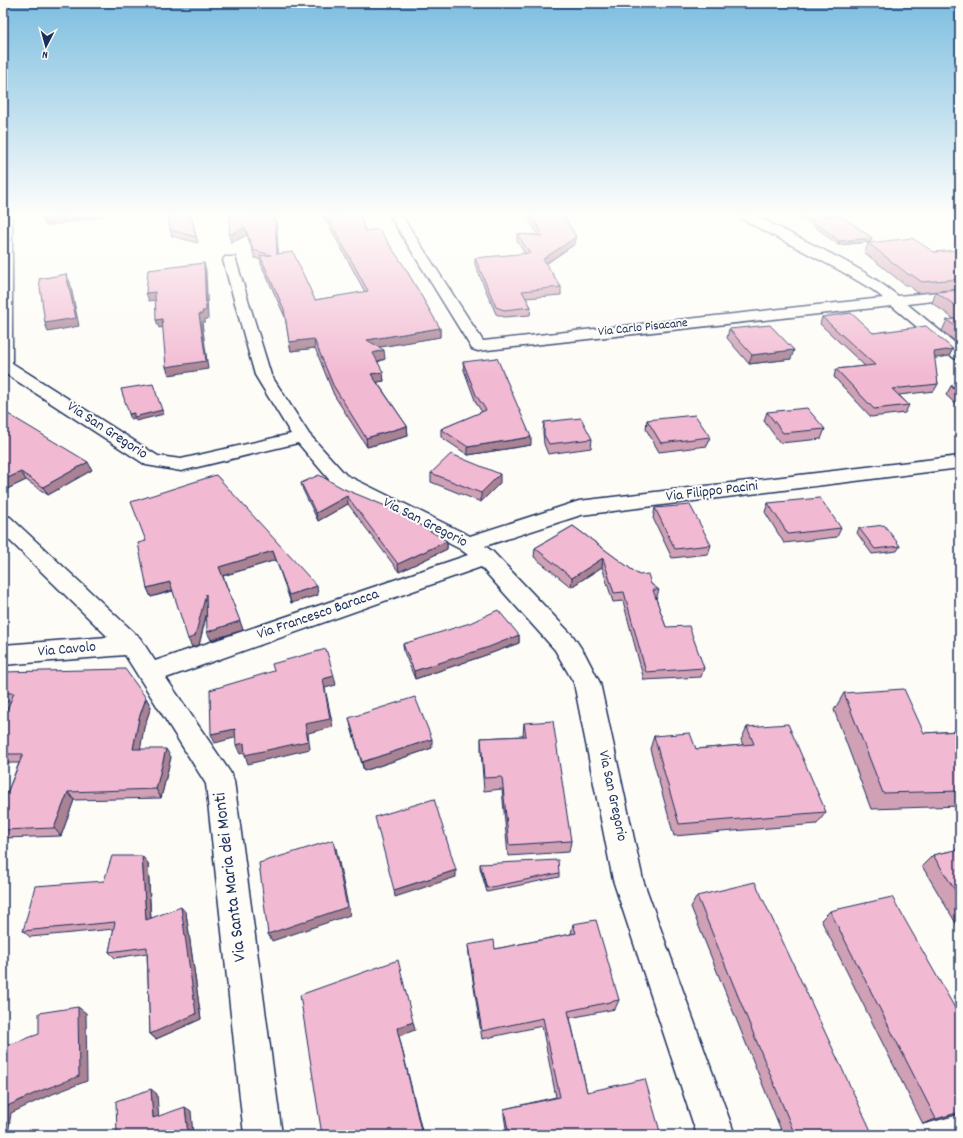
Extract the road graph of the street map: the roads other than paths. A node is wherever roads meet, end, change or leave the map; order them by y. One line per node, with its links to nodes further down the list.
1 (5, 269): 8 (street, Via San Gregorio)
2 (233, 269): 8 (street)
3 (429, 269): 6 (street, Via Carlo Pisacane)
4 (848, 269): 6 (street)
5 (960, 294): 6 (street, Via Carlo Pisacane)
6 (895, 300): 7 (street)
7 (960, 355)
8 (302, 438): 11 (street, Via San Gregorio)
9 (960, 462): 11 (street, Via Filippo Pacini)
10 (3, 522): 12 (street, Via Santa Maria dei Monti)
11 (477, 551): 14 (street, Via Francesco Baracca); 16 (street, Via San Gregorio)
12 (131, 645): 13 (street, Via Cavolo); 14 (street, Via Santa Maria dei Monti)
13 (3, 655)
14 (151, 673): 15 (street, Via Santa Maria dei Monti)
15 (263, 1135)
16 (716, 1135)

